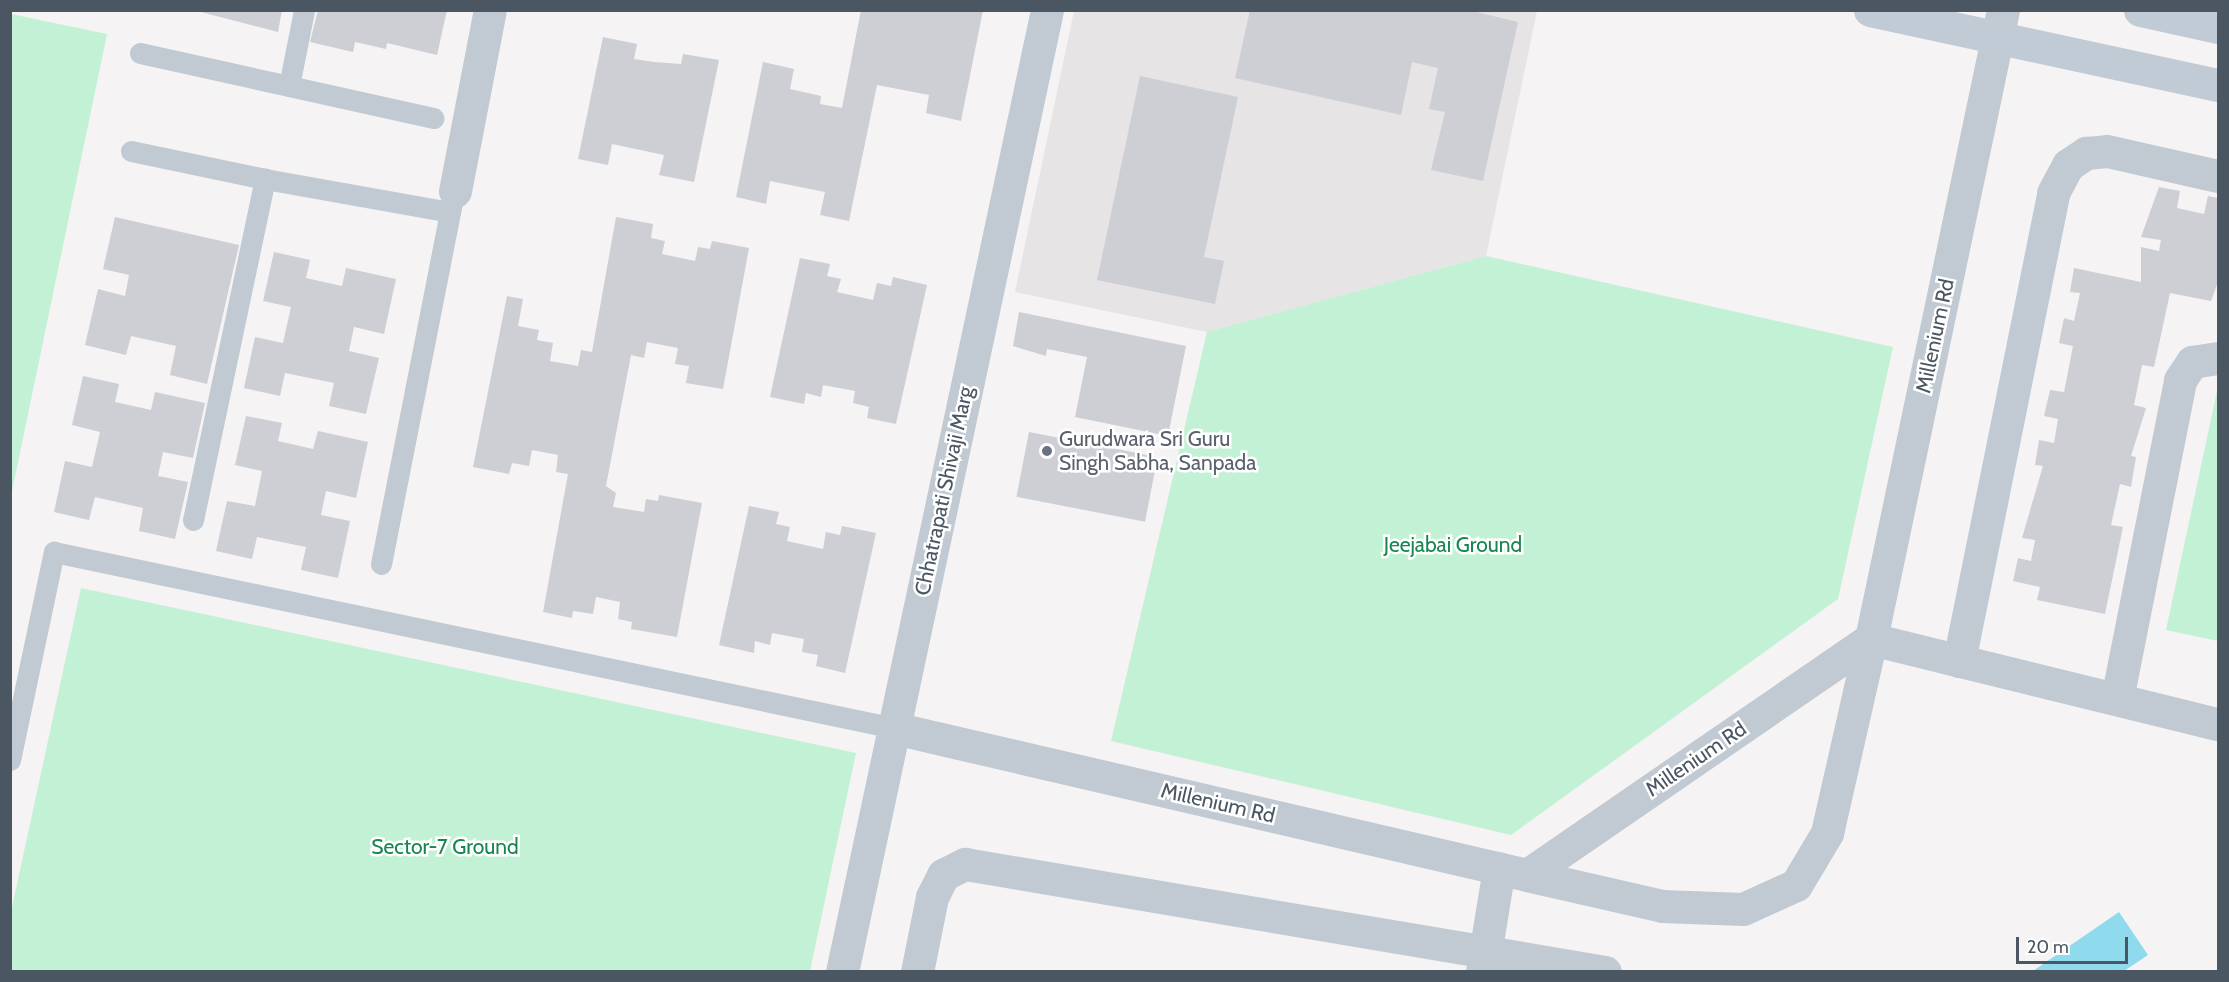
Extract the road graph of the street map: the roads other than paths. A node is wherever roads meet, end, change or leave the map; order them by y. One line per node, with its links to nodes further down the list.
1 (304, 10): 10 (lane)
2 (490, 10): 15 (street)
3 (1047, 10): 23 (street, Chhatrapati Shivaji Marg)
4 (1870, 10): 6 (main road)
5 (2140, 10): 7 (main road)
6 (2000, 24): 9 (main road); 19 (street, Millenium Rd)
7 (2218, 27)
8 (141, 53): 10 (lane)
9 (2218, 85)
10 (289, 86): 11 (lane)
11 (433, 118)
12 (131, 151): 14 (lane)
13 (2218, 176): 20 (street)
14 (265, 179): 15 (lane); 17 (lane)
15 (453, 202): 18 (lane)
16 (2218, 358): 21 (street)
17 (193, 520)
18 (381, 564)
19 (1871, 639): 20 (street); 25 (street, Millenium Rd); 25 (street)
20 (1959, 661): 21 (street)
21 (2117, 699): 22 (street)
22 (2218, 724)
23 (894, 728): 24 (lane); 25 (street, Millenium Rd); 27 (street, Chhatrapati Shivaji Marg)
24 (10, 760)
25 (1513, 872): 26 (street)
26 (1483, 962): 28 (street); 29 (street)
27 (842, 972)
28 (917, 972)
29 (1605, 972)

